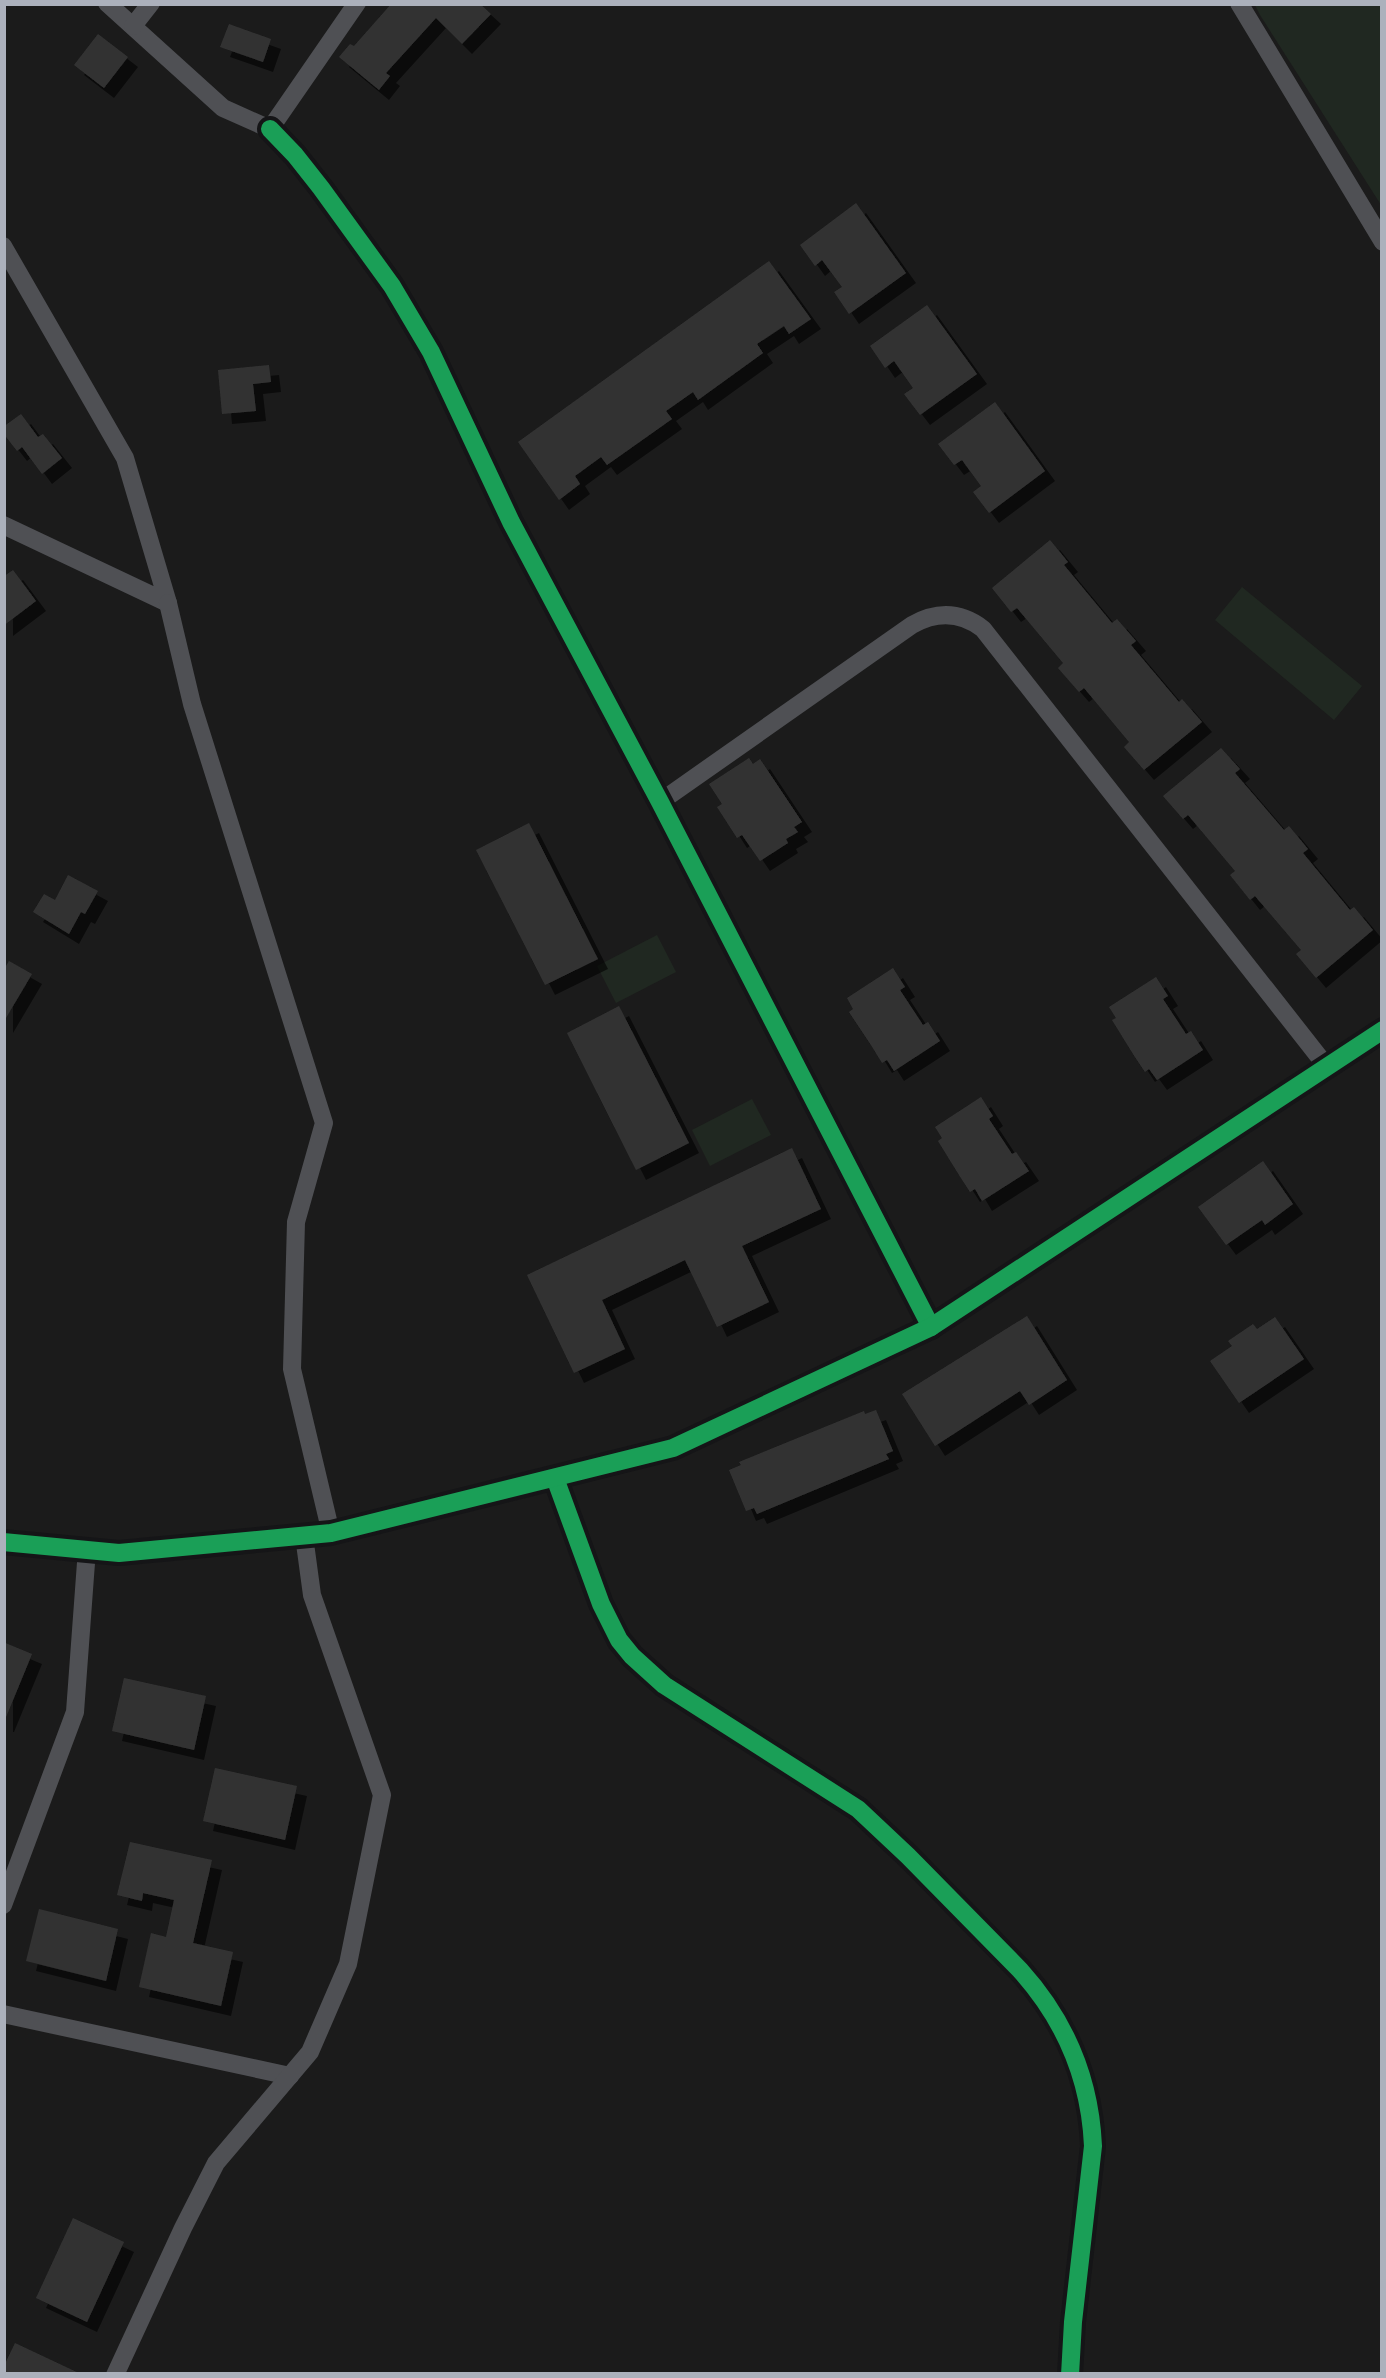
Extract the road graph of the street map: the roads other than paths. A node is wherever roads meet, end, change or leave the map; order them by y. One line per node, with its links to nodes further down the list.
1 (106, 3): 5 (street)
2 (151, 3): 5 (street)
3 (357, 3): 6 (street)
4 (1239, 3): 7 (street)
5 (133, 26): 6 (street)
6 (270, 129): 11 (street)
7 (1383, 242)
8 (3, 246): 10 (street)
9 (3, 525): 10 (street)
10 (168, 603): 16 (street)
11 (660, 802): 13 (street); 14 (street)
12 (1383, 1030): 13 (street)
13 (1328, 1067): 14 (street)
14 (931, 1327): 15 (street)
15 (555, 1478): 16 (street); 24 (street)
16 (331, 1533): 17 (street)
17 (304, 1536): 19 (street); 22 (street)
18 (3, 1542): 19 (street)
19 (87, 1550): 20 (street)
20 (3, 1905)
21 (3, 2014): 22 (street)
22 (290, 2076): 23 (street)
23 (115, 2375)
24 (1070, 2375)

